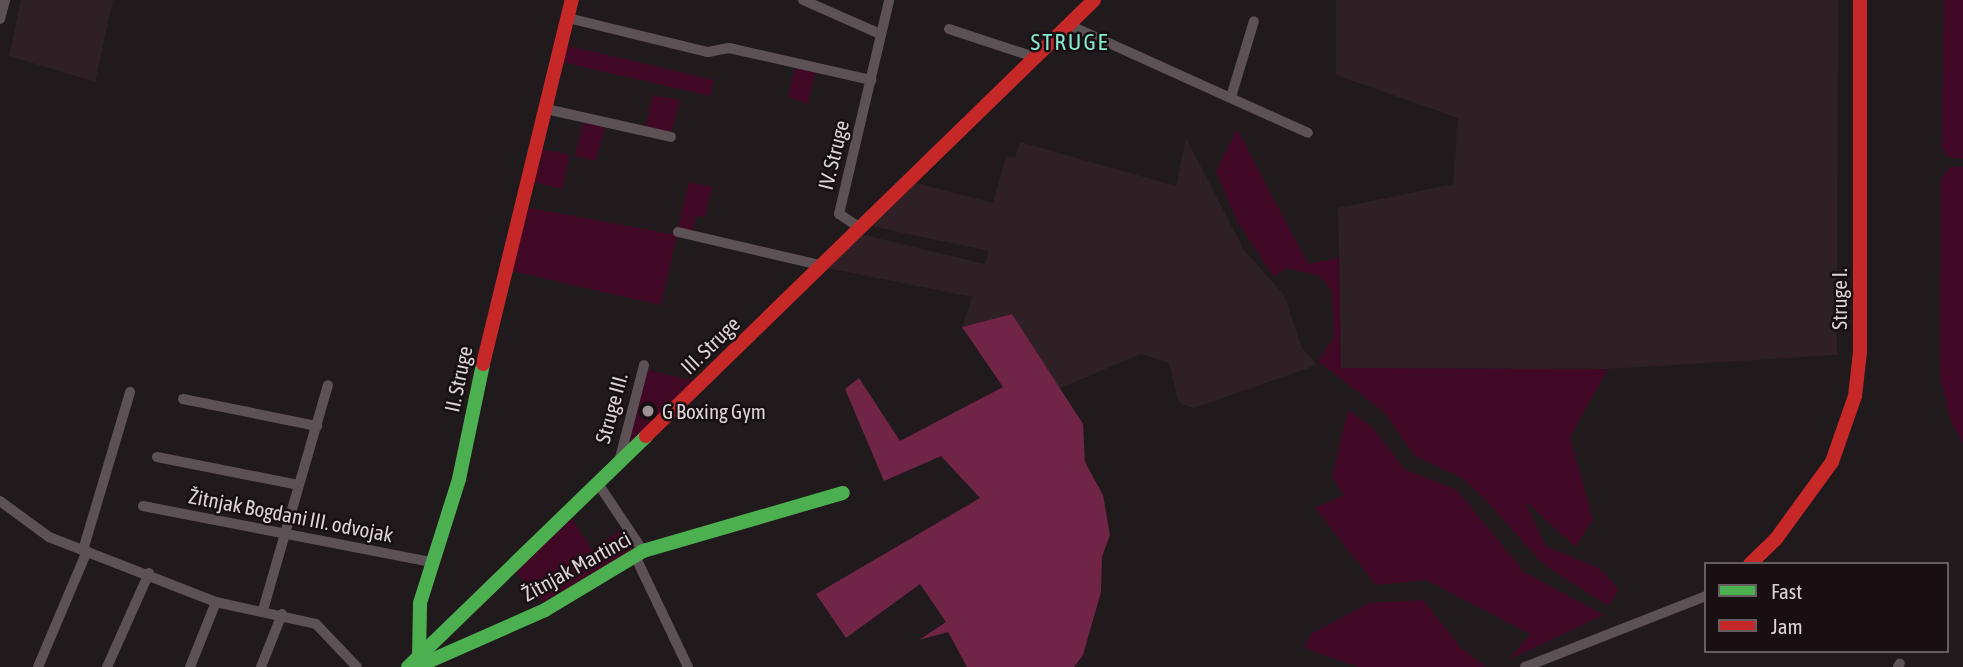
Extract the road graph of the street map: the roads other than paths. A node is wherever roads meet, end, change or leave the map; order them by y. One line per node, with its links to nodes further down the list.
1 (5, 0): 8 (street)
2 (572, 0): 7 (street, II. Struge)
3 (803, 0): 12 (street)
4 (889, 0): 12 (street, IV. Struge)
5 (1094, 0): 10 (street, III. Struge)
6 (1860, 0): 38 (street, Struge I.)
7 (568, 18): 14 (street); 16 (street, II. Struge)
8 (0, 19)
9 (1254, 21): 15 (street)
10 (1069, 25): 13 (street, III. Struge); 15 (street)
11 (949, 29): 13 (street)
12 (880, 34): 14 (street, IV. Struge)
13 (1037, 58): 19 (street, III. Struge)
14 (871, 80): 19 (street, IV. Struge)
15 (1231, 97): 17 (street)
16 (546, 109): 18 (street); 37 (street, II. Struge)
17 (1308, 133)
18 (671, 138)
19 (860, 228): 21 (street, III. Struge)
20 (678, 232): 21 (street)
21 (820, 265): 28 (street, III. Struge)
22 (644, 365): 28 (street, Struge III.)
23 (328, 385): 26 (street)
24 (130, 392): 35 (street)
25 (183, 399): 26 (street)
26 (317, 426): 30 (street)
27 (157, 457): 30 (street)
28 (619, 462): 29 (street, III. Struge)
29 (597, 482): 36 (street); 44 (street, III. Struge)
30 (298, 485): 34 (street)
31 (843, 493): 36 (street, Žitnjak Martinci)
32 (0, 501): 35 (street)
33 (143, 506): 34 (street, Žitnjak Bogdani III. odvojak)
34 (283, 533): 37 (street, Žitnjak Bogdani III. odvojak); 42 (street)
35 (85, 551): 39 (street); 45 (street)
36 (639, 553): 44 (street, Žitnjak Martinci); 50 (street)
37 (432, 562): 44 (street, II. Struge)
38 (1752, 562)
39 (149, 573): 41 (street); 46 (street)
40 (1704, 597): 51 (street)
41 (216, 602): 42 (street); 47 (street)
42 (263, 610): 43 (street)
43 (282, 614): 48 (street); 49 (street)
44 (415, 664)
45 (38, 667)
46 (107, 667)
47 (191, 667)
48 (261, 667)
49 (357, 667)
50 (688, 667)
51 (1525, 667)

